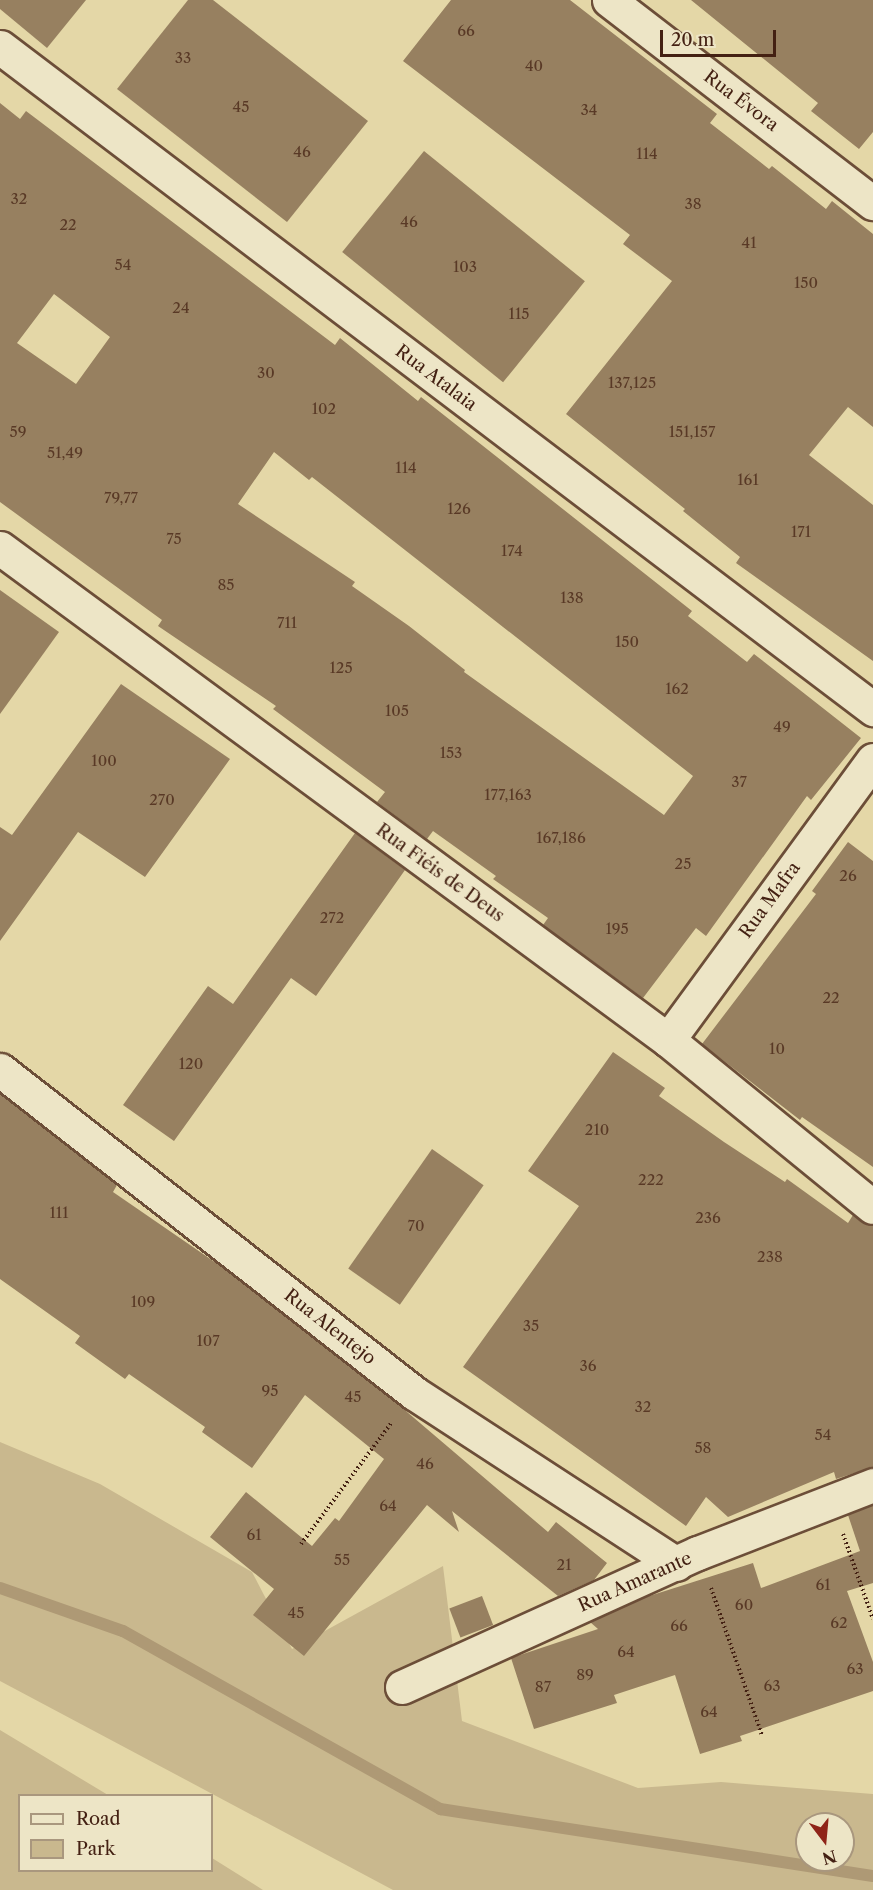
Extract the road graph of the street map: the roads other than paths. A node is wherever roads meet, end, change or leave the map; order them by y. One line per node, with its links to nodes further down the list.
1 (609, 0): 3 (street, Rua Évora)
2 (0, 47): 5 (street, Rua Atalaia)
3 (873, 203)
4 (0, 548): 7 (street, Rua Fiéis de Deus)
5 (873, 709)
6 (873, 760): 7 (street, Rua Mafra)
7 (668, 1040): 9 (street, Rua Fiéis de Deus)
8 (0, 1070): 11 (street, Rua Alentejo)
9 (873, 1207)
10 (873, 1485): 11 (street, Rua Amarante)
11 (687, 1558): 12 (street, Rua Amarante)
12 (402, 1688)

